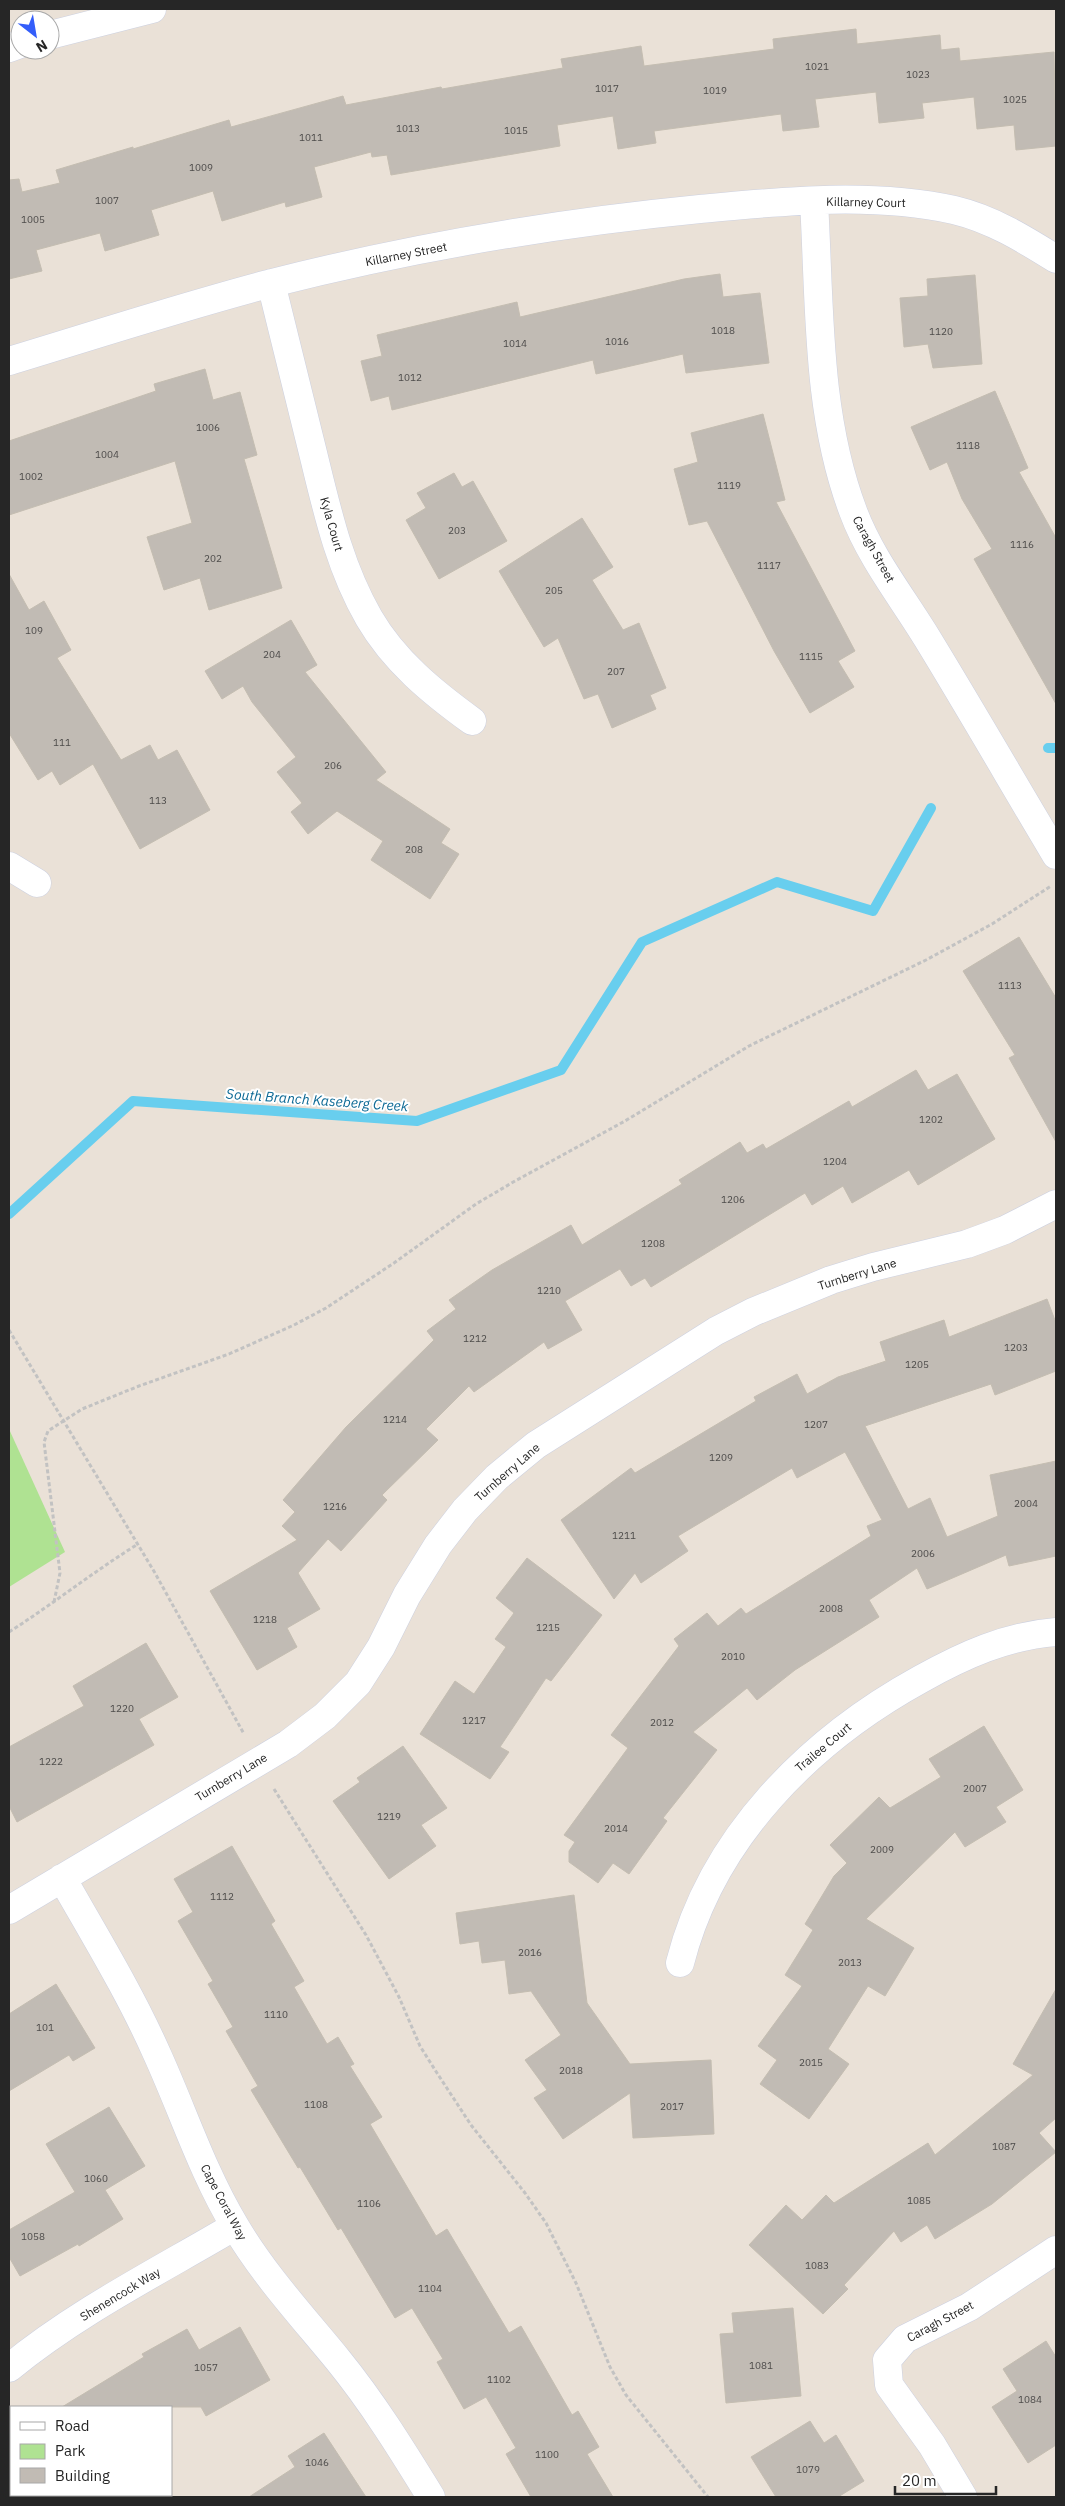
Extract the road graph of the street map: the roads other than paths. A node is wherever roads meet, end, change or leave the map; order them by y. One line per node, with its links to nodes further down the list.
1 (152, 9): 2 (street)
2 (60, 32)
3 (814, 202): 4 (street, Killarney Court); 5 (street, Killarney Street); 8 (street, Caragh Street)
4 (1056, 259)
5 (271, 284): 6 (street, Killarney Street); 7 (street, Kyla Court)
6 (9, 361)
7 (472, 721)
8 (1056, 856)
9 (9, 866): 10 (street)
10 (37, 883)
11 (1056, 1204): 13 (street, Turnberry Lane)
12 (1056, 1632): 15 (street, Trailee Court)
13 (62, 1878): 14 (street, Turnberry Lane); 16 (street, Cape Coral Way)
14 (9, 1910)
15 (680, 1963)
16 (235, 2226): 18 (street, Shenencock Way); 19 (street, Cape Coral Way)
17 (1056, 2250): 20 (street, Caragh Street)
18 (9, 2368)
19 (431, 2497)
20 (963, 2497)

